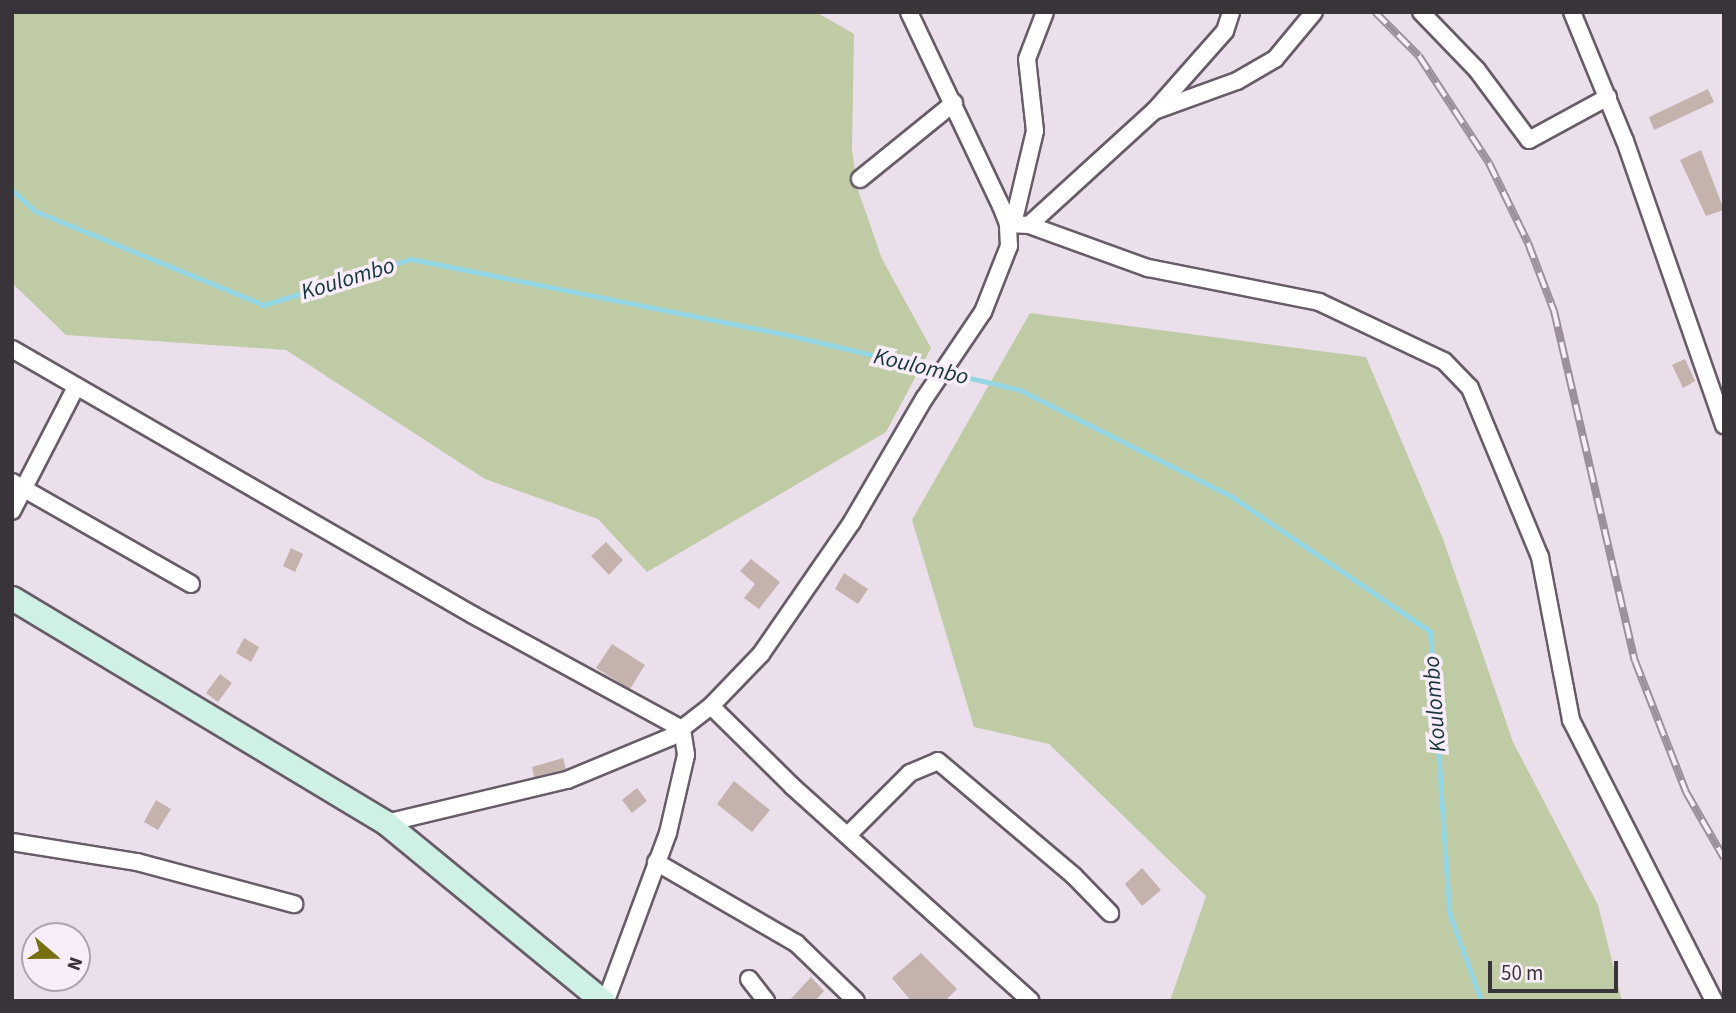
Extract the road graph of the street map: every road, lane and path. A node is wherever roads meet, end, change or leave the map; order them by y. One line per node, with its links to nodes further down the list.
1 (909, 12): 8 (street)
2 (1045, 12): 11 (street)
3 (1231, 12): 9 (street)
4 (1314, 12): 9 (street)
5 (1421, 12): 7 (street)
6 (1572, 12): 7 (street)
7 (1608, 97): 14 (street)
8 (954, 103): 10 (street); 11 (street)
9 (1154, 111): 11 (street)
10 (860, 179)
11 (1017, 224): 19 (street); 32 (street)
12 (12, 349): 13 (street)
13 (76, 387): 15 (street); 20 (street)
14 (1724, 425)
15 (17, 485): 16 (street); 17 (street)
16 (12, 511)
17 (191, 584)
18 (12, 598): 21 (street)
19 (711, 706): 20 (street); 22 (street)
20 (682, 729): 21 (street); 24 (street)
21 (386, 823): 28 (street)
22 (850, 833): 26 (street); 31 (street)
23 (12, 842): 25 (street)
24 (656, 862): 28 (street); 30 (street)
25 (294, 904)
26 (1110, 913)
27 (749, 979): 29 (street)
28 (605, 1001)
29 (766, 1001)
30 (856, 1001)
31 (1031, 1001)
32 (1714, 1001)

